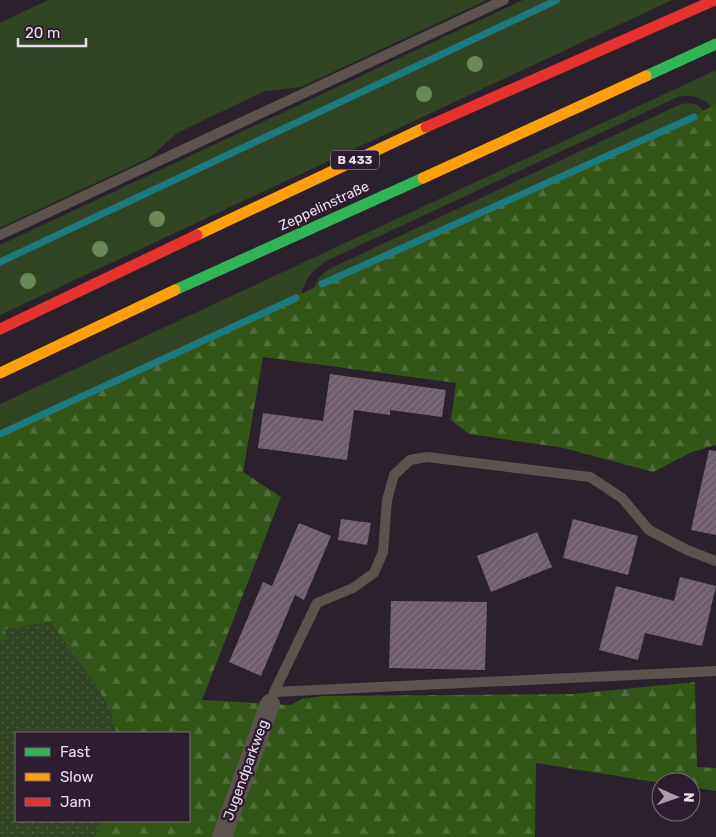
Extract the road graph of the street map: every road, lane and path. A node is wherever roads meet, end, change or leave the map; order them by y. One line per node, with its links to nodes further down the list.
1 (504, 0): 4 (lane)
2 (715, 0): 5 (highway, Zeppelinstraße / B 433)
3 (716, 44): 6 (highway, Zeppelinstraße)
4 (0, 235)
5 (0, 330)
6 (0, 373)
7 (716, 561): 9 (lane)
8 (716, 671): 9 (lane)
9 (272, 698): 10 (street, Jugendparkweg)
10 (222, 837)

